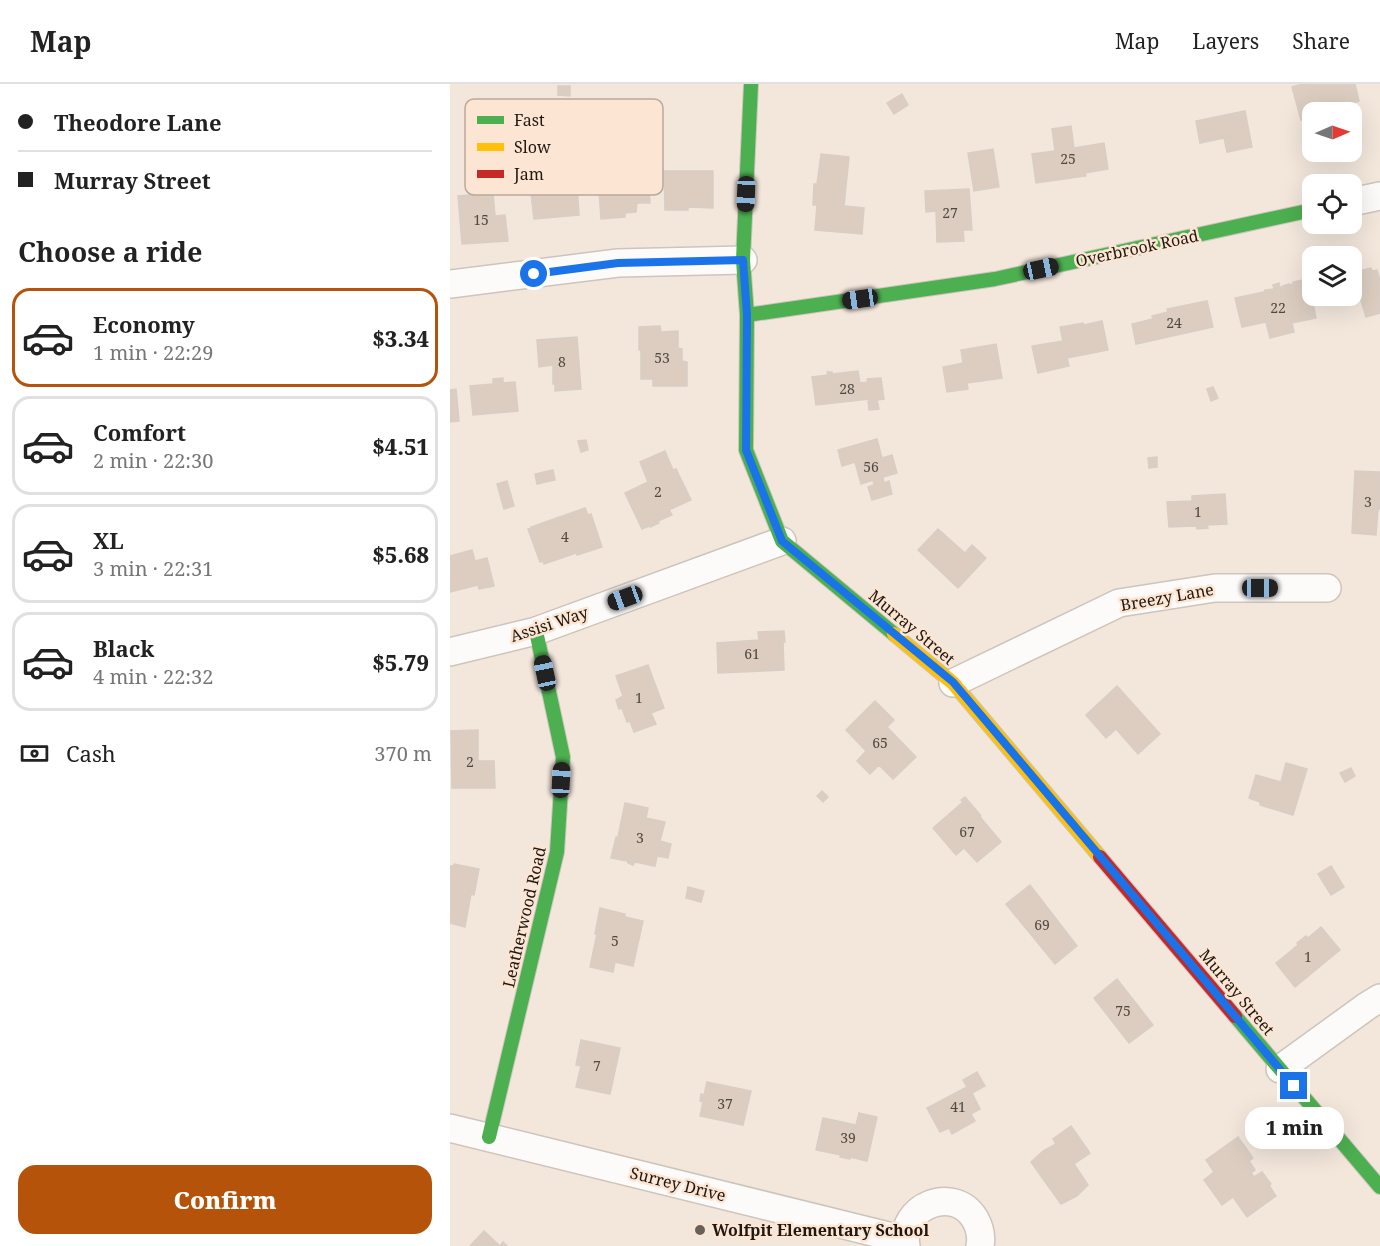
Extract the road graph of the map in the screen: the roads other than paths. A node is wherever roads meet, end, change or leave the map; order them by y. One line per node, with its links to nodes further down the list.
1 (751, 84): 5 (street, Murray Street)
2 (1380, 196): 3 (street)
3 (1362, 200)
4 (1302, 212): 7 (street, Overbrook Road)
5 (743, 260): 6 (street); 7 (street, Murray Street)
6 (450, 284)
7 (747, 315): 8 (street, Murray Street)
8 (782, 541): 10 (street, Assisi Way); 12 (street, Murray Street)
9 (1327, 588): 12 (street, Breezy Lane)
10 (536, 631): 11 (street, Assisi Way); 16 (street, Leatherwood Road)
11 (450, 652)
12 (953, 682): 14 (street, Murray Street)
13 (1380, 998): 14 (street)
14 (1280, 1069): 17 (street, Murray Street)
15 (450, 1128): 16 (street, Surrey Drive)
16 (489, 1137): 18 (street, Surrey Drive)
17 (1380, 1187)
18 (906, 1243): 19 (street, Surrey Drive)
19 (980, 1246)

